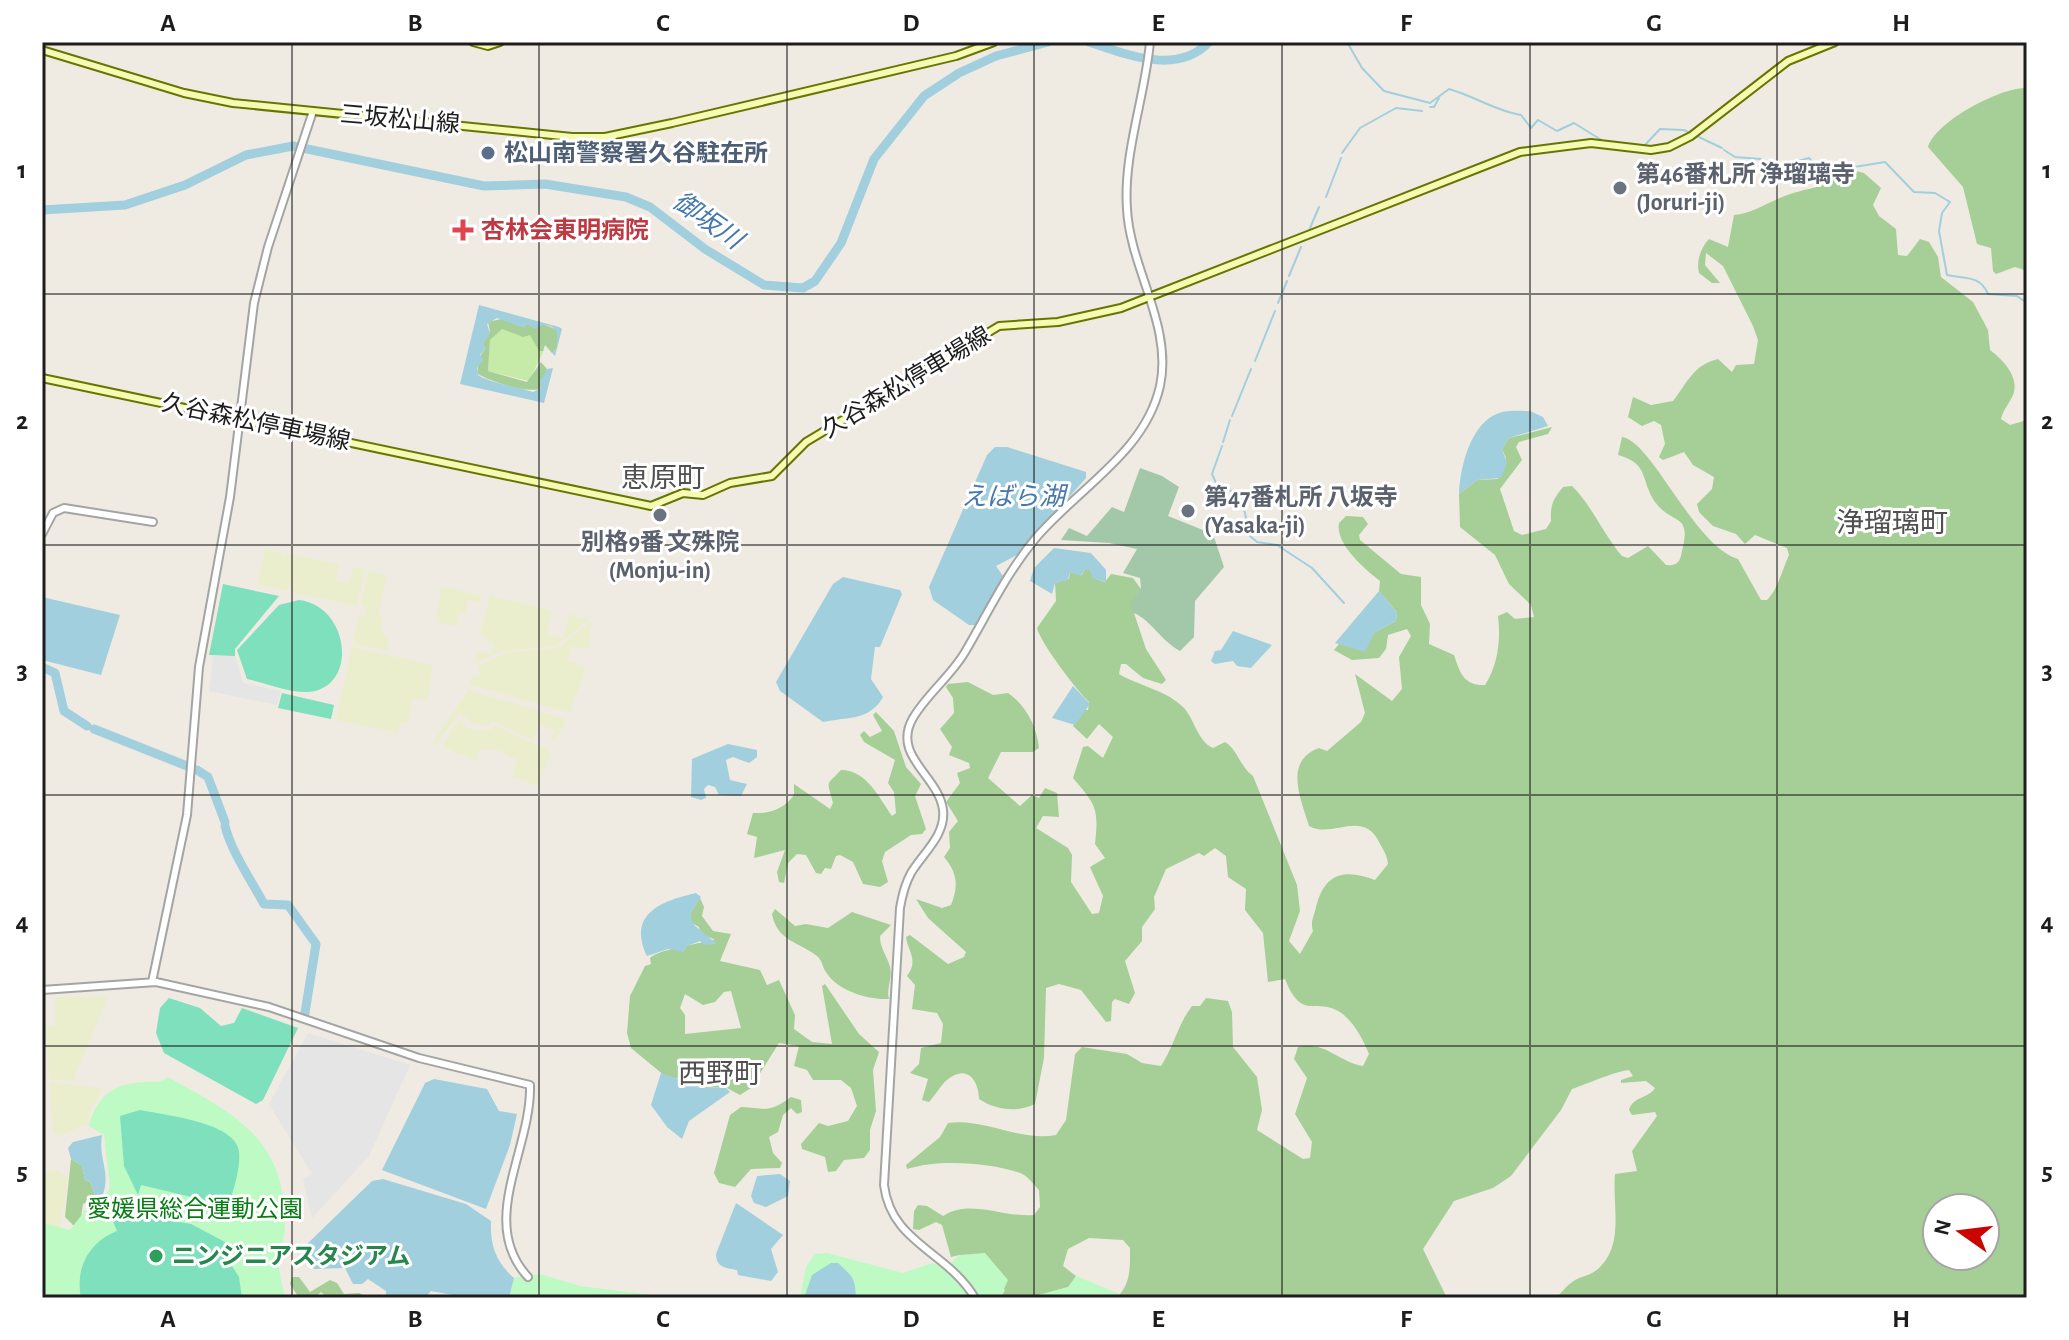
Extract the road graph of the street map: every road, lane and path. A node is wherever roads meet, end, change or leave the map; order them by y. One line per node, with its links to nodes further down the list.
1 (473, 42): 2 (main road)
2 (500, 42)
3 (994, 42): 7 (main road, 三坂松山線)
4 (1835, 42): 8 (main road, 久谷森松停車場線)
5 (1150, 44): 8 (street)
6 (42, 50): 7 (main road, 三坂松山線)
7 (313, 111): 10 (street)
8 (1149, 298): 10 (main road, 久谷森松停車場線); 16 (street)
9 (42, 378): 10 (main road, 久谷森松停車場線)
10 (238, 419): 13 (street)
11 (153, 522): 12 (street)
12 (42, 534)
13 (154, 982): 14 (street); 15 (street)
14 (42, 990)
15 (528, 1277)
16 (975, 1298)

